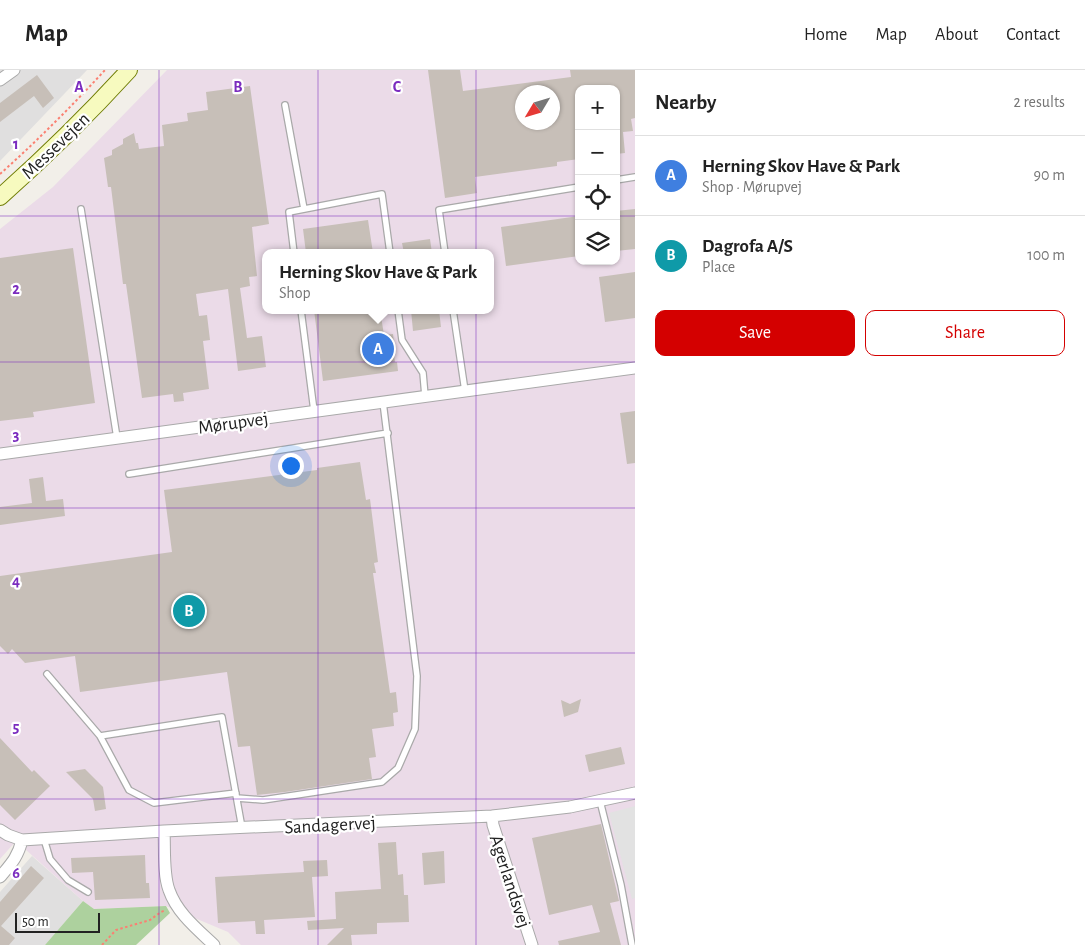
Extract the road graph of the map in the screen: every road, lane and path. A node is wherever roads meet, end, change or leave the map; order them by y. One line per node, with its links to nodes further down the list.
1 (14, 70): 4 (street)
2 (105, 70): 6 (path)
3 (129, 70): 10 (main road, Messevejen)
4 (0, 80)
5 (285, 105): 12 (lane)
6 (0, 174)
7 (635, 177): 8 (lane)
8 (620, 179)
9 (575, 188): 15 (lane)
10 (0, 197)
11 (81, 209): 25 (lane)
12 (304, 209): 13 (lane); 14 (lane)
13 (294, 249)
14 (389, 249)
15 (444, 249)
16 (302, 314): 23 (lane)
17 (399, 314): 21 (lane)
18 (455, 314): 20 (lane)
19 (635, 368): 20 (street, Mørupvej)
20 (465, 391): 21 (street, Mørupvej)
21 (425, 396): 22 (street, Mørupvej)
22 (384, 402): 23 (street, Mørupvej); 24 (lane)
23 (314, 411): 25 (street, Mørupvej)
24 (388, 433): 27 (lane); 31 (lane)
25 (117, 438): 26 (street, Mørupvej)
26 (0, 454)
27 (129, 474)
28 (47, 674): 29 (lane)
29 (100, 736): 31 (lane); 31 (lane)
30 (635, 793): 32 (street, Sandagervej)
31 (236, 795): 34 (lane)
32 (600, 802): 33 (street, Sandagervej); 45 (lane)
33 (492, 816): 34 (street, Sandagervej); 44 (street, Agerlandsvej)
34 (242, 828): 36 (street, Sandagervej)
35 (0, 830): 38 (street)
36 (164, 831): 37 (street, Sandagervej); 41 (street)
37 (44, 838): 38 (street, Sandagervej); 40 (lane)
38 (22, 840): 39 (street)
39 (0, 877)
40 (88, 892)
41 (178, 907): 42 (path); 43 (street)
42 (102, 945)
43 (214, 945)
44 (532, 945)
45 (632, 945)

